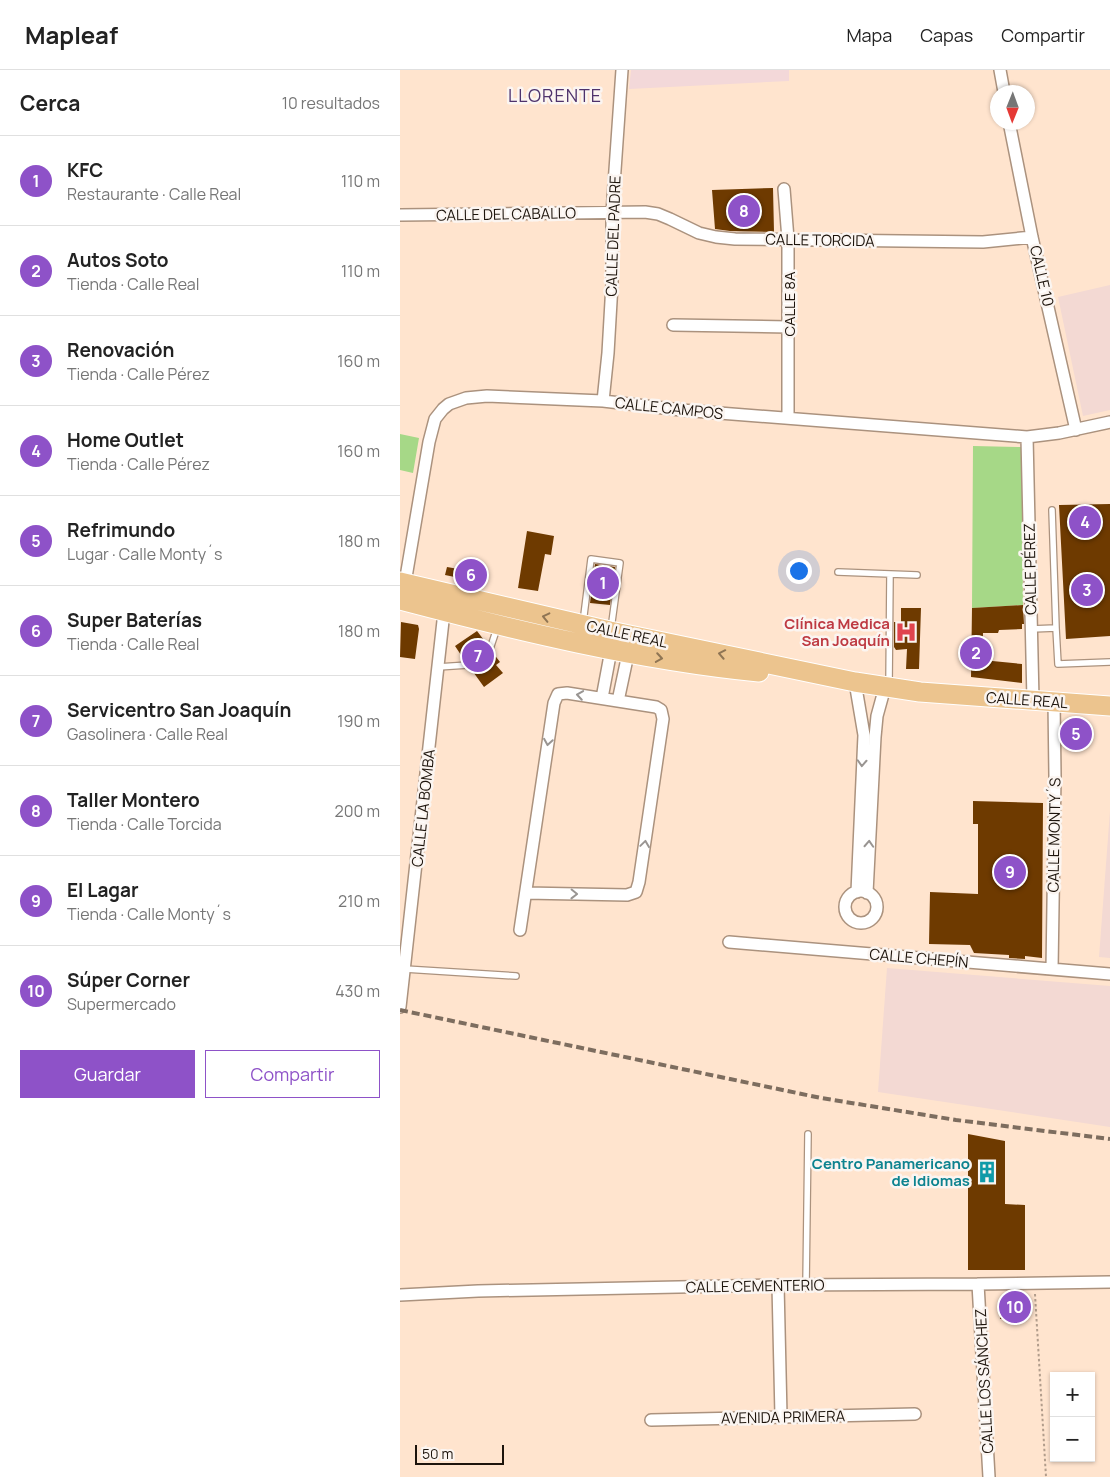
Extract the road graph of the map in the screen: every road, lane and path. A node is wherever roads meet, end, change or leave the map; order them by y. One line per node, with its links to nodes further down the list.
1 (622, 70): 6 (street, CALLE DEL PADRE)
2 (1000, 70): 3 (street)
3 (1003, 85)
4 (1011, 130): 8 (street, CALLE 10)
5 (784, 189): 9 (street, CALLE 8A)
6 (612, 213): 7 (street, CALLE DEL CABALLO); 9 (street, CALLE TORCIDA); 12 (street, CALLE DEL PADRE)
7 (400, 215)
8 (1032, 237): 9 (street, CALLE TORCIDA); 15 (street, CALLE 10)
9 (788, 240): 11 (street, CALLE 8A)
10 (673, 325): 11 (street)
11 (788, 327): 13 (street, CALLE 8A)
12 (603, 401): 13 (street, CALLE CAMPOS); 21 (street, CALLE CAMPOS)
13 (788, 418): 16 (street, CALLE CAMPOS)
14 (1110, 422): 15 (street, CALLE CAMPOS)
15 (1076, 430): 16 (street, CALLE CAMPOS)
16 (1027, 437): 27 (street, CALLE PÉREZ)
17 (1052, 510): 26 (lane)
18 (838, 572): 19 (lane)
19 (890, 574): 20 (lane); 35 (lane)
20 (917, 575)
21 (401, 588): 22 (main road, CALLE REAL); 23 (main road)
22 (516, 610): 23 (main road); 25 (main road, CALLE REAL, one-way to 22)
23 (444, 612): 24 (main road, CALLE REAL); 33 (street, CALLE LA BOMBA)
24 (498, 624): 29 (lane); 30 (main road, CALLE REAL)
25 (583, 625): 28 (main road, CALLE REAL); 28 (lane)
26 (1056, 628): 27 (lane); 31 (lane)
27 (1031, 629): 37 (street, CALLE PÉREZ)
28 (610, 631): 34 (main road, CALLE REAL, one-way to 28)
29 (490, 649)
30 (620, 652): 34 (main road, CALLE REAL, one-way to 34); 36 (street); 38 (street)
31 (1110, 662)
32 (468, 665): 33 (lane)
33 (438, 667): 46 (street, CALLE LA BOMBA)
34 (855, 682): 35 (main road, CALLE REAL); 41 (street)
35 (887, 687): 37 (main road, CALLE REAL); 41 (street)
36 (602, 698): 38 (street); 43 (street, one-way to 43)
37 (1032, 700): 39 (main road, CALLE REAL)
38 (618, 701): 43 (street, one-way to 38)
39 (1054, 701): 40 (main road, CALLE REAL); 47 (street, CALLE MONTY´S)
40 (1110, 706)
41 (869, 736): 42 (street)
42 (862, 892)
43 (526, 893): 44 (street)
44 (520, 930)
45 (728, 942): 47 (street, CALLE CHEPÍN)
46 (405, 969): 49 (lane); 50 (street, CALLE LA BOMBA)
47 (1052, 969): 48 (street, CALLE CHEPÍN)
48 (1110, 974)
49 (516, 976)
50 (400, 1005)
51 (808, 1134): 56 (lane)
52 (1110, 1282): 54 (street, CALLE CEMENTERIO)
53 (978, 1284): 54 (street, CALLE CEMENTERIO); 56 (street, CALLE CEMENTERIO); 61 (street, CALLE LOS SÁNCHEZ)
54 (1035, 1284): 62 (path)
55 (778, 1285): 56 (street, CALLE CEMENTERIO); 57 (street, CALLE CEMENTERIO); 59 (street)
56 (806, 1285)
57 (400, 1295)
58 (914, 1414): 59 (street, AVENIDA PRIMERA)
59 (781, 1416): 60 (street, AVENIDA PRIMERA)
60 (651, 1420)
61 (989, 1477)
62 (1046, 1477)

